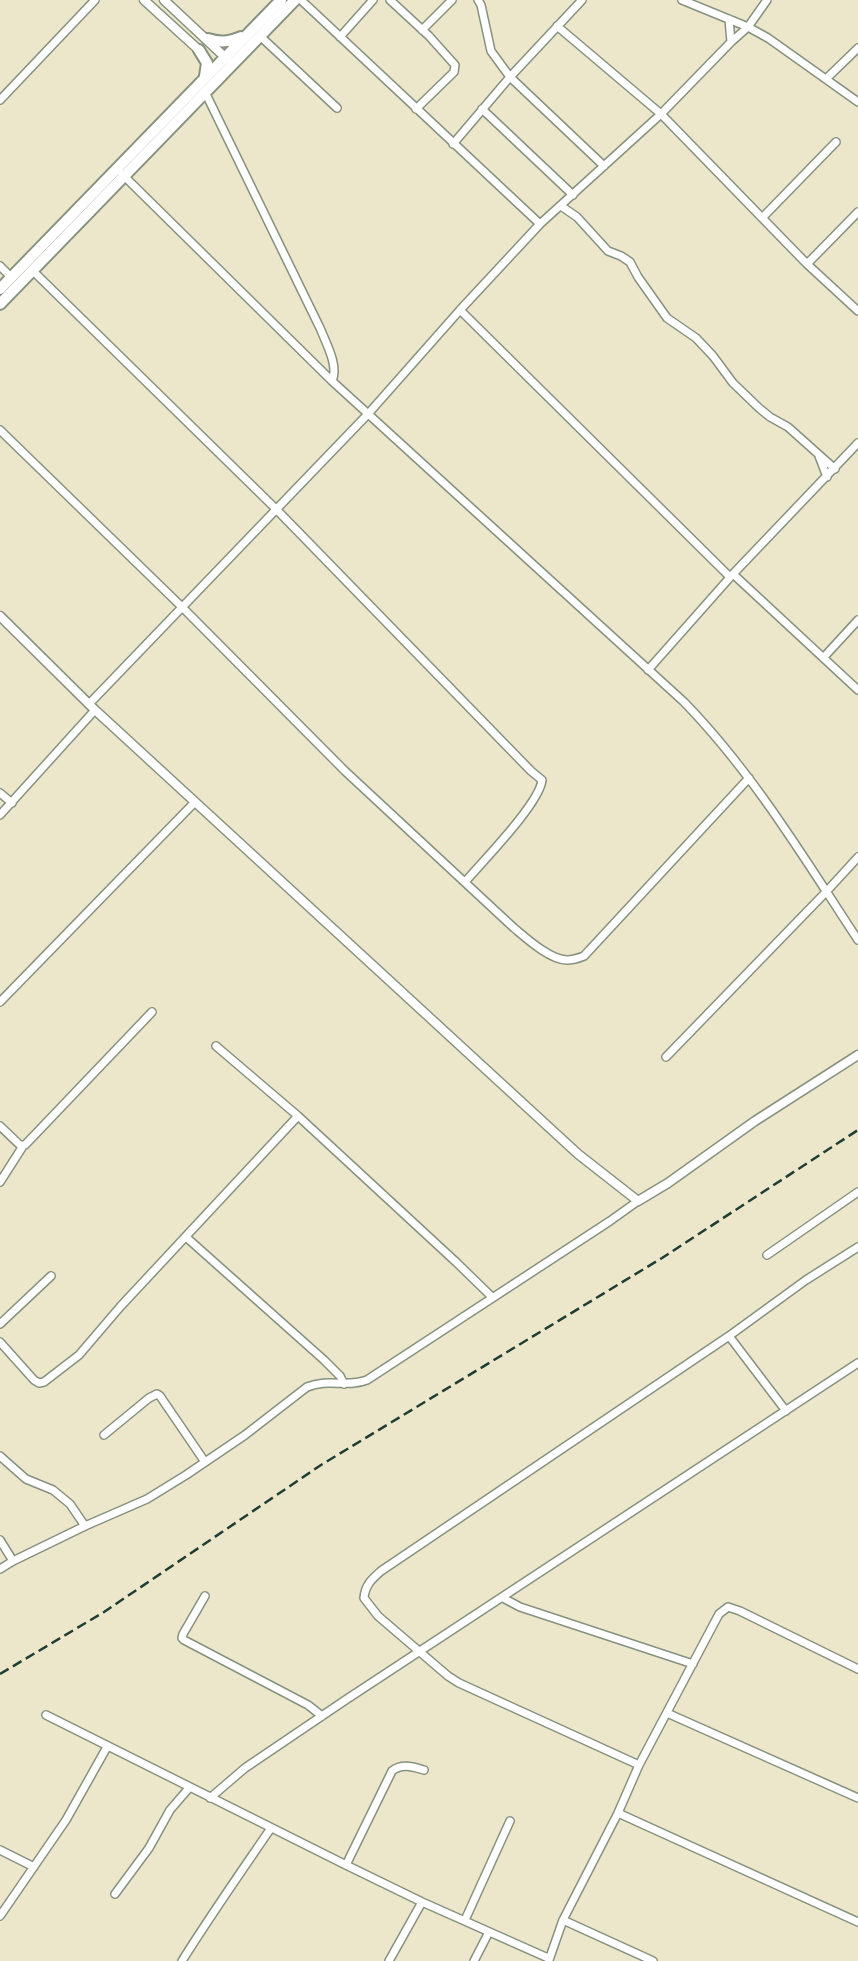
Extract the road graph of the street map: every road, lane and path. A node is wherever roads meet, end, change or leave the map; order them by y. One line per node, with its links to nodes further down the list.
1 (95, 0): 30 (street)
2 (144, 0): 23 (street)
3 (164, 0): 20 (street)
4 (281, 0): 18 (main road)
5 (295, 0): 18 (main road)
6 (301, 0): 19 (street)
7 (373, 0): 19 (street)
8 (390, 0): 17 (street)
9 (452, 0): 17 (street)
10 (478, 0): 26 (street)
11 (582, 0): 15 (street)
12 (682, 0): 14 (street)
13 (767, 0): 16 (street)
14 (729, 19): 16 (street); 21 (street)
15 (557, 26): 26 (street); 35 (street)
16 (748, 27): 21 (street); 28 (street)
17 (422, 30): 33 (street)
18 (254, 34): 20 (main road); 24 (main road); 32 (street)
19 (340, 37): 33 (street)
20 (208, 39): 24 (street)
21 (730, 42): 35 (street)
22 (858, 48): 28 (street)
23 (199, 50): 25 (street); 27 (main road)
24 (229, 60): 25 (main road)
25 (220, 69): 27 (main road); 29 (main road)
26 (510, 76): 34 (street); 38 (street)
27 (204, 78): 39 (main road)
28 (827, 79): 31 (street)
29 (205, 92): 39 (main road); 53 (street)
30 (0, 100)
31 (858, 102)
32 (337, 108)
33 (416, 109): 37 (street)
34 (482, 109): 37 (street); 40 (street)
35 (661, 114): 38 (street); 43 (street)
36 (836, 142): 43 (street)
37 (453, 144): 44 (street)
38 (604, 166): 40 (street)
39 (120, 172): 47 (main road); 48 (main road); 53 (street)
40 (573, 195): 41 (street)
41 (561, 206): 44 (street); 57 (street)
42 (858, 212): 45 (street)
43 (762, 218): 45 (street)
44 (540, 224): 51 (street)
45 (807, 264): 52 (street)
46 (0, 266): 48 (street)
47 (33, 271): 50 (main road); 60 (street)
48 (11, 277): 49 (main road)
49 (0, 289)
50 (0, 304)
51 (460, 310): 54 (street); 61 (street)
52 (858, 311)
53 (332, 381): 54 (street)
54 (368, 414): 60 (street); 66 (street)
55 (0, 430): 62 (street)
56 (858, 443): 58 (street)
57 (819, 455): 58 (street); 59 (street)
58 (835, 469): 59 (street)
59 (827, 477): 61 (street)
60 (276, 509): 62 (street); 75 (street)
61 (731, 576): 65 (street); 66 (street)
62 (181, 607): 68 (street); 75 (street)
63 (0, 616): 68 (street)
64 (858, 620): 65 (street)
65 (824, 657): 67 (street)
66 (648, 670): 69 (street)
67 (858, 690)
68 (92, 707): 71 (street); 72 (street)
69 (748, 778): 75 (street); 76 (street)
70 (0, 793): 72 (street)
71 (195, 802): 78 (street); 88 (street)
72 (12, 803): 73 (street)
73 (0, 815)
74 (858, 857): 76 (street)
75 (465, 882)
76 (826, 892): 77 (street); 82 (street)
77 (858, 940)
78 (0, 1002)
79 (152, 1012): 85 (street)
80 (216, 1046): 83 (street)
81 (858, 1055): 88 (street)
82 (666, 1057)
83 (298, 1116): 89 (street); 93 (street)
84 (0, 1126): 85 (street)
85 (23, 1146): 86 (street)
86 (0, 1182)
87 (858, 1192): 91 (street)
88 (638, 1200): 93 (street)
89 (186, 1237): 96 (street); 98 (street)
90 (858, 1247): 95 (street)
91 (767, 1255)
92 (51, 1276): 94 (street)
93 (492, 1297): 98 (street)
94 (0, 1324)
95 (729, 1336): 99 (street); 109 (street)
96 (0, 1342)
97 (858, 1363): 99 (street)
98 (344, 1384): 102 (street)
99 (786, 1411): 108 (street)
100 (104, 1435): 102 (street)
101 (0, 1456): 103 (street)
102 (205, 1462): 103 (street)
103 (85, 1526): 105 (street)
104 (0, 1540): 105 (street)
105 (13, 1561): 106 (street)
106 (0, 1569)
107 (205, 1597): 114 (street)
108 (503, 1598): 109 (street); 110 (street)
109 (420, 1653): 114 (street); 116 (street)
110 (693, 1664): 111 (street); 112 (street)
111 (858, 1669)
112 (667, 1713): 116 (street); 120 (street)
113 (46, 1715): 115 (street)
114 (322, 1716): 119 (street)
115 (107, 1747): 118 (street); 126 (street)
116 (639, 1765): 121 (street)
117 (424, 1770): 125 (street)
118 (190, 1788): 119 (street); 127 (street)
119 (210, 1798): 123 (street)
120 (858, 1798)
121 (618, 1813): 131 (street); 132 (street)
122 (510, 1821): 130 (street)
123 (271, 1828): 125 (street); 135 (street)
124 (0, 1850): 126 (street)
125 (346, 1866): 128 (street)
126 (34, 1867): 129 (street)
127 (115, 1894)
128 (422, 1902): 130 (street); 136 (street)
129 (0, 1916)
130 (465, 1920): 133 (street)
131 (563, 1920): 134 (street); 138 (street)
132 (858, 1922)
133 (489, 1932): 134 (street); 137 (street)
134 (549, 1960)
135 (182, 1961)
136 (389, 1961)
137 (474, 1961)
138 (653, 1961)

